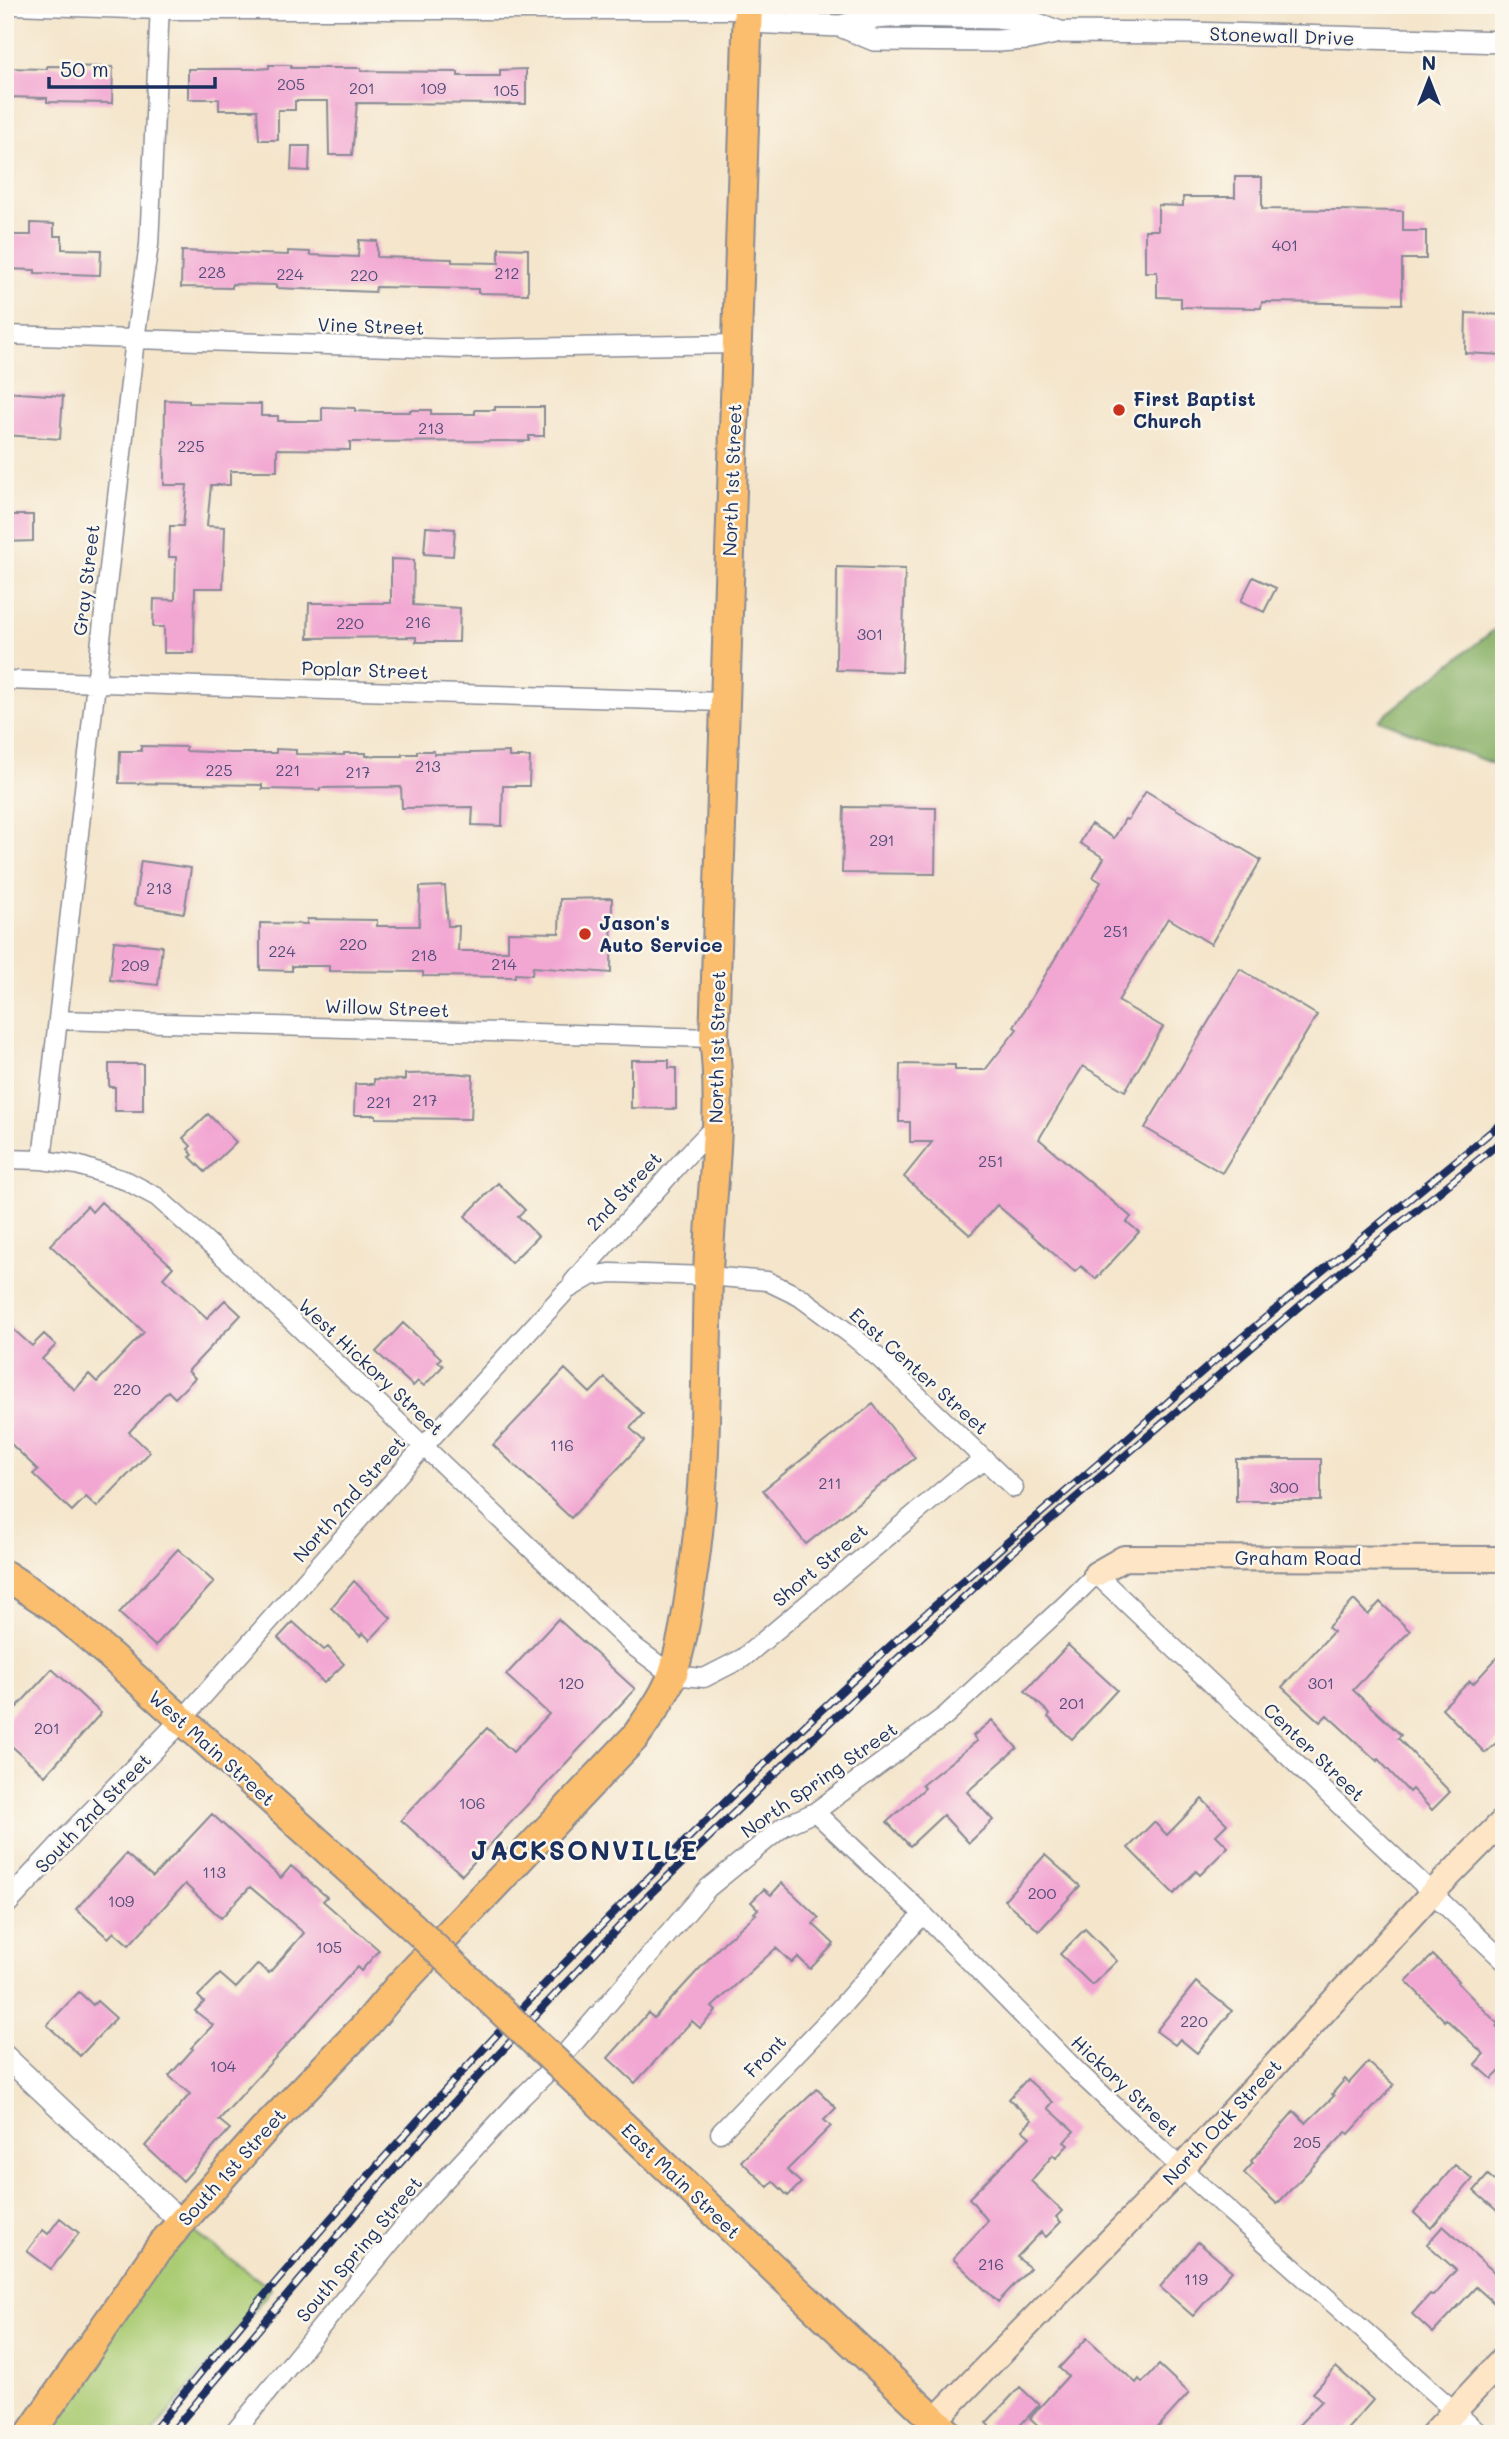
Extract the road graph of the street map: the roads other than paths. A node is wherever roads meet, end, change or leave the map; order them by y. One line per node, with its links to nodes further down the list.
1 (13, 5): 2 (street)
2 (160, 8): 3 (street); 6 (street, Gray Street)
3 (748, 12): 4 (street, Stonewall Drive); 7 (main road, North 1st Street)
4 (1504, 42)
5 (5, 335): 6 (street, Vine Street)
6 (135, 339): 7 (street, Vine Street); 9 (street, Gray Street)
7 (736, 344): 10 (main road, North 1st Street)
8 (5, 680): 9 (street, Poplar Street)
9 (95, 683): 10 (street, Poplar Street); 11 (street, Gray Street)
10 (724, 702): 12 (main road, North 1st Street)
11 (58, 1020): 12 (street, Willow Street); 15 (street, Gray Street)
12 (714, 1038): 13 (main road, North 1st Street)
13 (717, 1125): 16 (main road, North 1st Street); 17 (street, 2nd Street)
14 (5, 1159): 15 (street, West Hickory Street)
15 (42, 1160): 18 (street, West Hickory Street)
16 (708, 1276): 17 (street, North 2nd Street); 19 (street, East Center Street); 24 (main road, North 1st Street)
17 (567, 1290): 18 (street, North 2nd Street)
18 (424, 1446): 24 (street, West Hickory Street); 25 (street, North 2nd Street)
19 (986, 1460): 20 (street, East Center Street); 24 (street, Short Street)
20 (1014, 1488)
21 (1504, 1559): 22 (main road, Graham Road)
22 (1096, 1574): 26 (street, North Spring Street); 28 (street, Center Street)
23 (5, 1575): 25 (main road, West Main Street)
24 (672, 1675): 31 (main road, North 1st Street)
25 (181, 1721): 29 (street, South 2nd Street); 32 (main road, West Main Street)
26 (815, 1812): 30 (street, Hickory Street); 35 (street, North Spring Street)
27 (1504, 1819): 28 (main road, North Oak Street)
28 (1432, 1893): 33 (street, Center Street); 37 (main road, North Oak Street)
29 (5, 1905)
30 (923, 1914): 36 (street, Front); 37 (street, Hickory Street)
31 (460, 1921): 38 (main road, South 1st Street)
32 (414, 1927): 41 (main road, East Main Street, bridge)
33 (1504, 1961)
34 (5, 2056): 38 (street)
35 (523, 2096): 43 (street, South Spring Street)
36 (720, 2133)
37 (1181, 2168): 40 (street, Hickory Street); 41 (main road, North Oak Street)
38 (182, 2223): 42 (main road, South 1st Street)
39 (1504, 2358): 40 (main road)
40 (1455, 2410): 44 (main road); 45 (street, Hickory Street)
41 (936, 2429)
42 (30, 2434)
43 (233, 2434)
44 (1433, 2434)
45 (1480, 2434)

